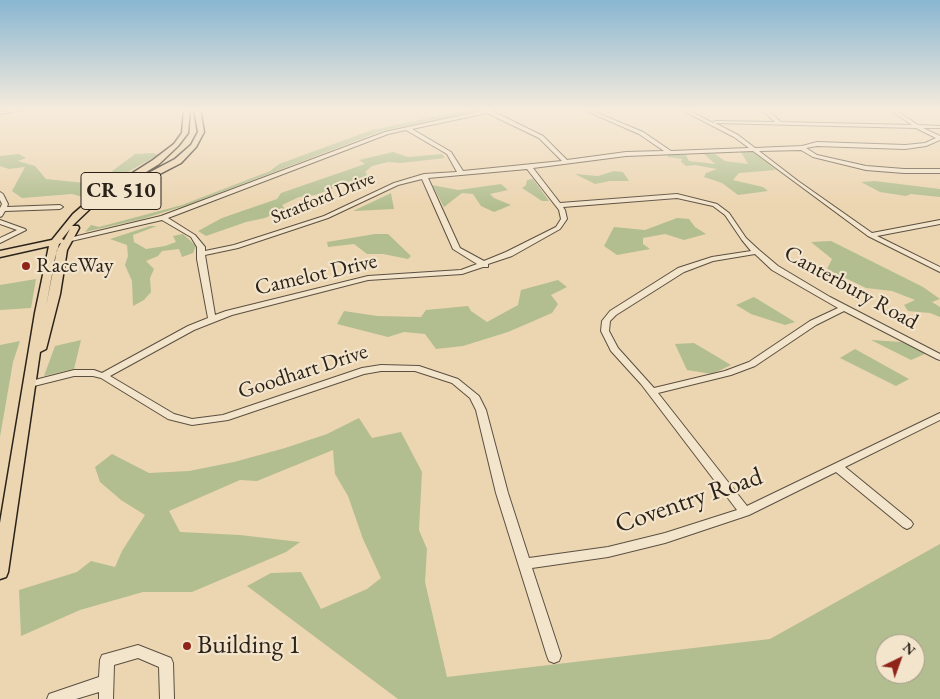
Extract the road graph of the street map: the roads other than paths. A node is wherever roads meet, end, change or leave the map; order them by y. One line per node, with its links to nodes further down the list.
1 (179, 142): 27 (main road, CR 510)
2 (196, 142): 25 (main road, CR 510)
3 (361, 142): 21 (street)
4 (429, 142): 15 (street)
5 (546, 142): 12 (street)
6 (654, 142): 11 (street)
7 (744, 142): 10 (street)
8 (931, 142): 9 (street, Stratford Drive)
9 (802, 148): 10 (street, Stratford Drive); 14 (street)
10 (755, 149): 11 (street, Stratford Drive); 24 (street)
11 (669, 152): 12 (street, Stratford Drive)
12 (565, 160): 13 (street, Stratford Drive)
13 (529, 167): 15 (street, Stratford Drive); 18 (street)
14 (940, 171)
15 (461, 173): 16 (street, Stratford Drive)
16 (424, 176): 30 (street, Stratford Drive); 31 (street)
17 (0, 194): 20 (street)
18 (558, 205): 28 (street, Canterbury Road); 31 (street, Camelot Drive)
19 (60, 207): 20 (street)
20 (2, 212)
21 (164, 218): 25 (street); 30 (street)
22 (0, 222): 26 (street)
23 (940, 222): 24 (street)
24 (870, 235): 32 (street)
25 (67, 240): 27 (main road); 37 (main road, CR 510)
26 (0, 241)
27 (55, 242): 29 (main road); 37 (main road, CR 510)
28 (756, 252): 33 (street, Canterbury Road); 38 (street)
29 (0, 254)
30 (201, 254): 34 (street)
31 (485, 265): 34 (street, Camelot Drive)
32 (940, 270)
33 (844, 308): 35 (street, Canterbury Road); 38 (street)
34 (212, 319): 36 (street, Camelot Drive)
35 (940, 358)
36 (103, 376): 37 (street, Goodhart Drive); 43 (street, Goodhart Drive)
37 (30, 384): 44 (main road, CR 510)
38 (651, 392): 41 (street)
39 (940, 416): 40 (street, Coventry Road)
40 (837, 467): 41 (street, Coventry Road); 42 (street)
41 (745, 512): 43 (street, Coventry Road)
42 (907, 524)
43 (525, 564): 45 (street, Goodhart Drive)
44 (0, 572)
45 (554, 656)
46 (107, 682): 47 (street); 48 (street); 49 (street)
47 (54, 699)
48 (105, 699)
49 (167, 699)

